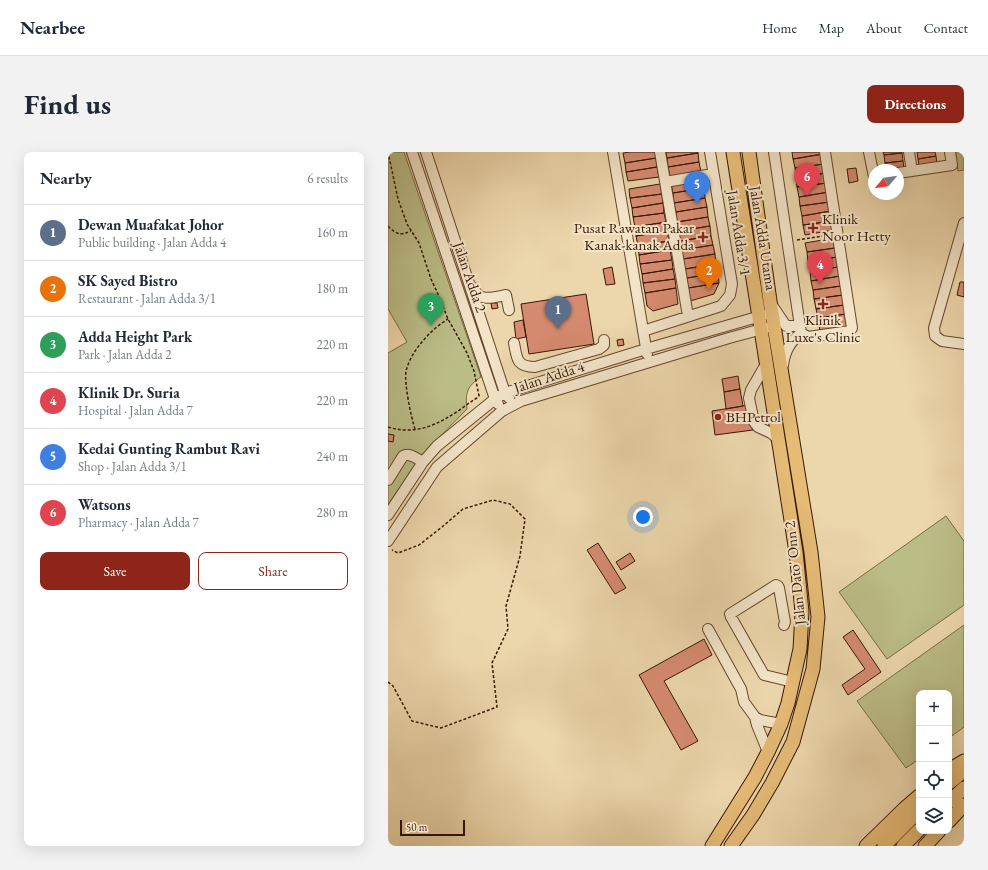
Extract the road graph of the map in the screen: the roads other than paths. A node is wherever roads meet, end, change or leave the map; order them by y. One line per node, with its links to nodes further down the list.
1 (412, 152): 39 (street, Jalan Adda 2)
2 (426, 152): 19 (street, Jalan Adda 2)
3 (613, 152): 27 (street)
4 (660, 152): 17 (street)
5 (710, 152): 16 (street, Jalan Adda 3/1)
6 (733, 152): 24 (main road, Jalan Adda Utama)
7 (749, 152): 21 (main road, Jalan Adda Utama)
8 (774, 152): 26 (street)
9 (825, 152): 26 (street)
10 (869, 152): 13 (street)
11 (909, 152): 14 (street)
12 (950, 152): 14 (street)
13 (871, 164)
14 (912, 171): 15 (street)
15 (904, 172)
16 (713, 174): 17 (street); 23 (street, Jalan Adda 3/1)
17 (665, 182): 23 (street)
18 (964, 223): 31 (street)
19 (460, 256): 20 (street); 28 (street, Jalan Adda 2)
20 (489, 299): 22 (street); 28 (street)
21 (771, 307): 24 (street, Jalan Adda 4); 25 (main road, Jalan Adda Utama); 26 (street)
22 (508, 310)
23 (688, 316): 27 (street, Jalan Adda 3/1)
24 (760, 322): 25 (street, Jalan Adda 4); 32 (street, Jalan Adda 4); 34 (street, Jalan Adda 4); 35 (main road, Jalan Dato' Onn 2)
25 (774, 326): 36 (main road, Jalan Dato' Onn 2)
26 (800, 330): 36 (street)
27 (643, 331): 32 (street)
28 (488, 338): 33 (street, Jalan Adda 2)
29 (604, 340): 30 (street)
30 (514, 343)
31 (964, 344)
32 (646, 349): 34 (street); 37 (street, Jalan Adda 4)
33 (495, 361): 37 (street); 38 (street, Jalan Adda 2)
34 (649, 362): 40 (street, Jalan Adda 4)
35 (766, 364): 42 (main road, Jalan Dato' Onn 2); 42 (street)
36 (782, 372): 65 (main road, Jalan Dato' Onn 2)
37 (531, 385): 38 (street, Jalan Adda 4)
38 (506, 393): 39 (street, Jalan Adda 4); 40 (street, Jalan Adda 2)
39 (495, 399): 41 (street, Jalan Adda 2); 43 (street, Jalan Adda 4)
40 (512, 405): 41 (street, Jalan Adda 4)
41 (502, 411): 46 (street, Jalan Adda 4)
42 (778, 439): 49 (main road, Jalan Dato' Onn 2)
43 (423, 462): 44 (street); 45 (street, Jalan Adda 4)
44 (388, 480)
45 (388, 515)
46 (388, 541)
47 (784, 625): 49 (street)
48 (708, 629): 50 (street)
49 (793, 682): 51 (main road, Jalan Dato' Onn 2)
50 (755, 717): 51 (street); 52 (street)
51 (781, 724): 52 (main road, Jalan Dato' Onn 2)
52 (768, 752): 66 (main road, Jalan Dato' Onn 2)
53 (964, 761): 54 (main road)
54 (952, 768)
55 (964, 772): 56 (main road)
56 (952, 781)
57 (964, 788): 59 (main road)
58 (917, 798): 67 (main road)
59 (952, 799)
60 (964, 805): 62 (main road)
61 (916, 814): 68 (main road)
62 (952, 818)
63 (916, 833): 69 (main road)
64 (936, 834): 70 (main road)
65 (734, 842)
66 (712, 846)
67 (866, 846)
68 (884, 846)
69 (903, 846)
70 (925, 846)

